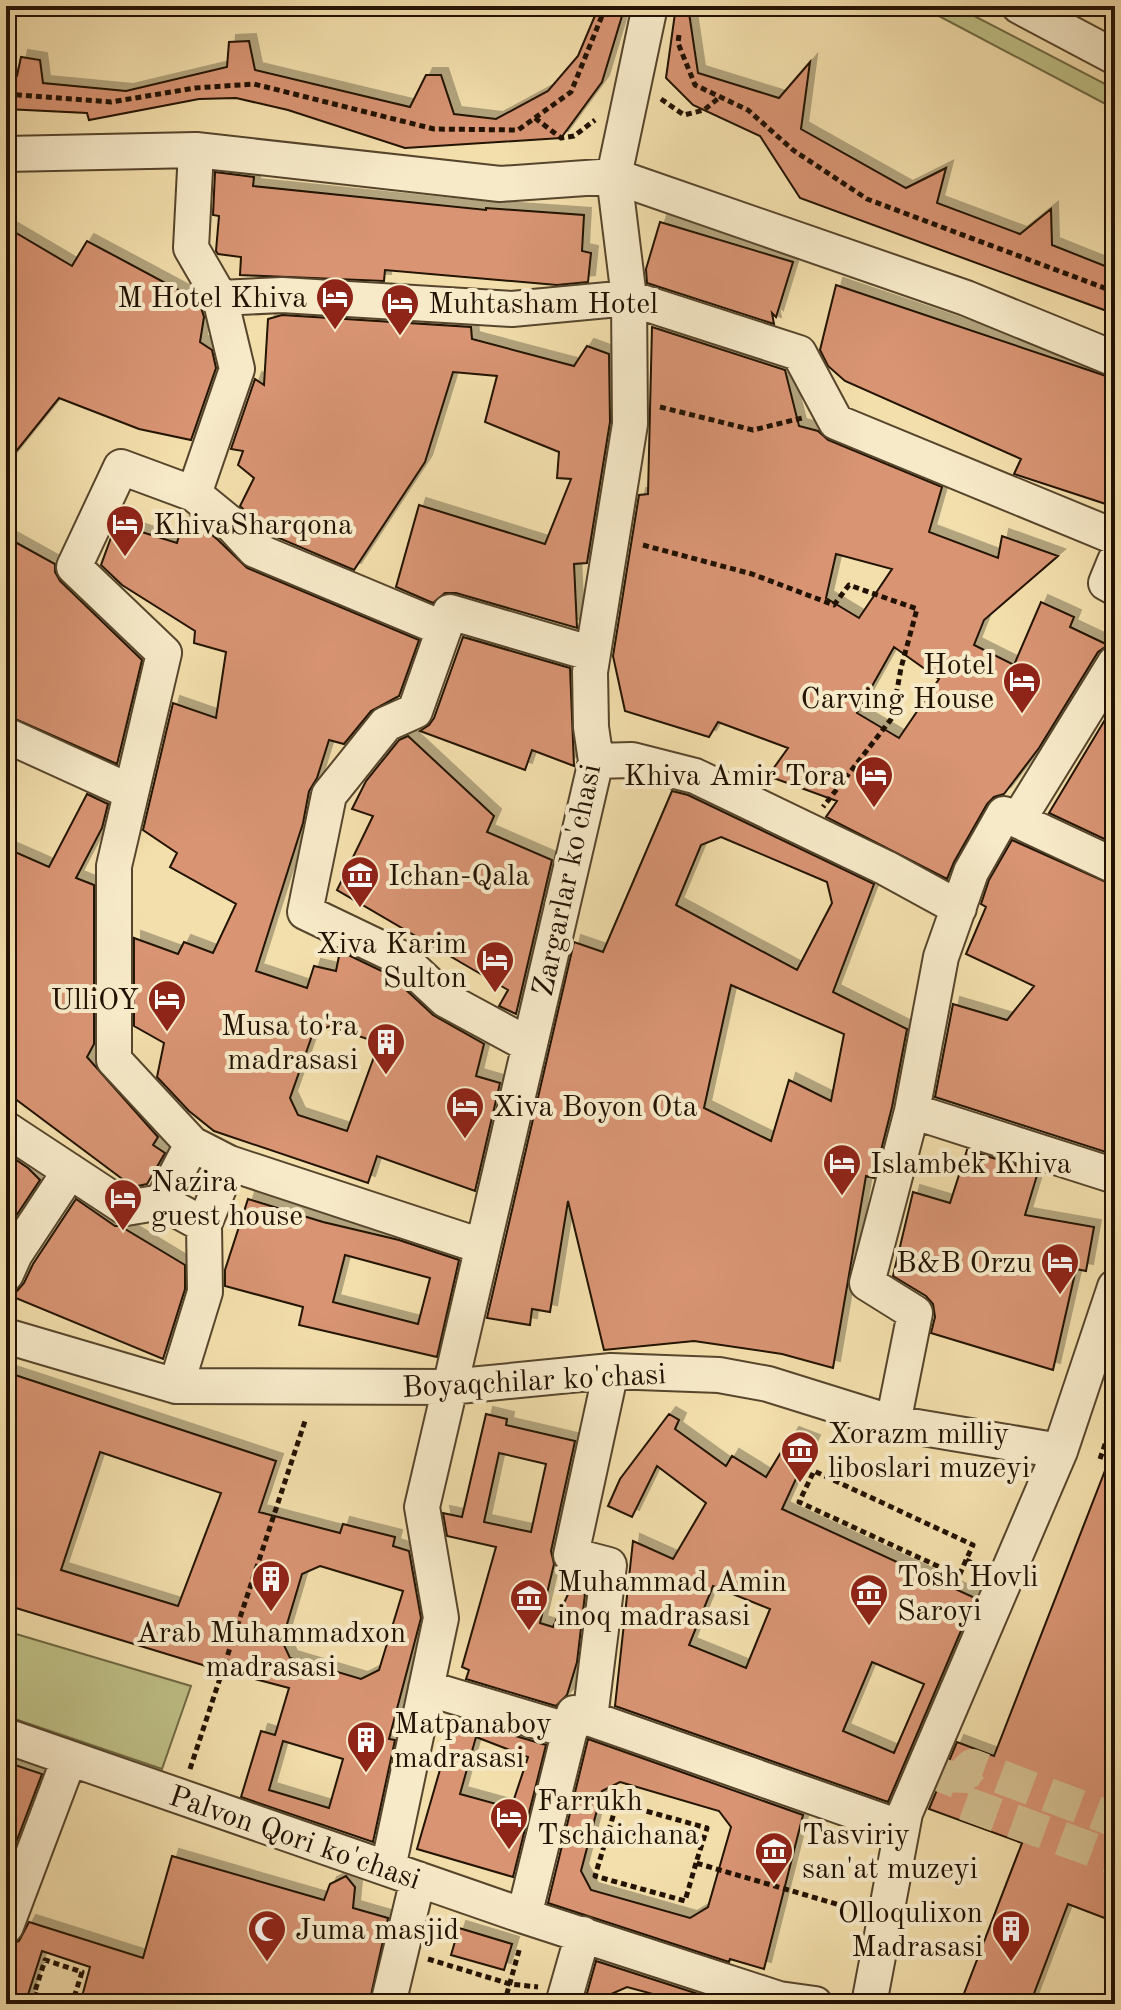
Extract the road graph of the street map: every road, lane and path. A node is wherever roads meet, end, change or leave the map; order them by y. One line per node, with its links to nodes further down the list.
1 (606, 6): 9 (path)
2 (650, 6): 13 (street, Zargarlar ko'chasi)
3 (1019, 6): 5 (street)
4 (679, 31): 7 (path)
5 (1115, 57)
6 (6, 94): 9 (path)
7 (720, 97): 8 (path); 14 (path)
8 (704, 110)
9 (535, 118): 10 (path)
10 (561, 138)
11 (196, 150): 12 (street); 13 (street); 15 (street)
12 (6, 154)
13 (614, 176): 16 (street, Zargarlar ko'chasi); 17 (street)
14 (1115, 292)
15 (220, 298): 16 (street); 20 (street)
16 (629, 298): 18 (street, Zargarlar ko'chasi); 19 (street)
17 (1115, 359)
18 (630, 400): 19 (path); 21 (street, Zargarlar ko'chasi)
19 (829, 409): 22 (street)
20 (194, 494): 25 (street); 30 (street)
21 (612, 537): 26 (street, Zargarlar ko'chasi); 32 (path)
22 (1115, 537)
23 (1115, 561): 24 (street)
24 (1115, 588)
25 (444, 629): 26 (street); 35 (street)
26 (593, 654): 29 (street, Zargarlar ko'chasi)
27 (1115, 663): 31 (street)
28 (6, 735): 30 (street)
29 (596, 761): 32 (street); 35 (street, Zargarlar ko'chasi)
30 (131, 792): 38 (street)
31 (1018, 820): 33 (street); 34 (street)
32 (805, 829): 34 (street)
33 (1115, 866)
34 (959, 908): 36 (street)
35 (529, 1045): 44 (street, Zargarlar ko'chasi)
36 (912, 1111): 41 (street); 53 (street)
37 (6, 1129): 40 (street)
38 (192, 1144): 39 (street); 42 (street)
39 (229, 1163): 43 (street); 44 (street)
40 (70, 1171): 42 (street); 45 (street)
41 (1115, 1176)
42 (162, 1202): 43 (street)
43 (204, 1225): 49 (street)
44 (481, 1246): 51 (street, Zargarlar ko'chasi)
45 (6, 1274)
46 (1115, 1287): 54 (street)
47 (6, 1336): 49 (street, Boyaqchilar ko'chasi)
48 (611, 1371): 51 (street, Boyaqchilar ko'chasi); 53 (street, Boyaqchilar ko'chasi); 59 (street)
49 (176, 1386): 50 (street, Boyaqchilar ko'chasi)
50 (316, 1386): 51 (street, Boyaqchilar ko'chasi); 62 (path)
51 (449, 1387): 58 (street, Zargarlar ko'chasi)
52 (1115, 1415): 55 (path)
53 (893, 1423): 54 (street, Boyaqchilar ko'chasi)
54 (1060, 1451): 57 (street)
55 (1100, 1459)
56 (966, 1560): 56 (path); 57 (path)
57 (1006, 1577): 63 (street)
58 (426, 1688): 59 (street); 65 (street, Zargarlar ko'chasi)
59 (580, 1724): 63 (street); 66 (street)
60 (6, 1736): 61 (street, Palvon Qori ko'chasi)
61 (69, 1759): 62 (street, Palvon Qori ko'chasi); 68 (street)
62 (180, 1799): 65 (street, Palvon Qori ko'chasi)
63 (902, 1828): 67 (street)
64 (696, 1863): 64 (path); 67 (path)
65 (403, 1874): 66 (street, Palvon Qori ko'chasi); 70 (street, Zargarlar ko'chasi)
66 (526, 1917): 69 (street, Palvon Qori ko'chasi); 71 (path)
67 (885, 1918): 79 (street)
68 (6, 1926)
69 (583, 1934): 72 (street, Palvon Qori ko'chasi); 77 (street)
70 (401, 1951): 71 (path); 75 (street, Zargarlar ko'chasi)
71 (510, 1984): 76 (path)
72 (749, 1997): 78 (street, Palvon Qori ko'chasi)
73 (52, 2002): 74 (path); 74 (path)
74 (70, 2004)
75 (388, 2004)
76 (504, 2004)
77 (563, 2004)
78 (815, 2004)
79 (869, 2004)

